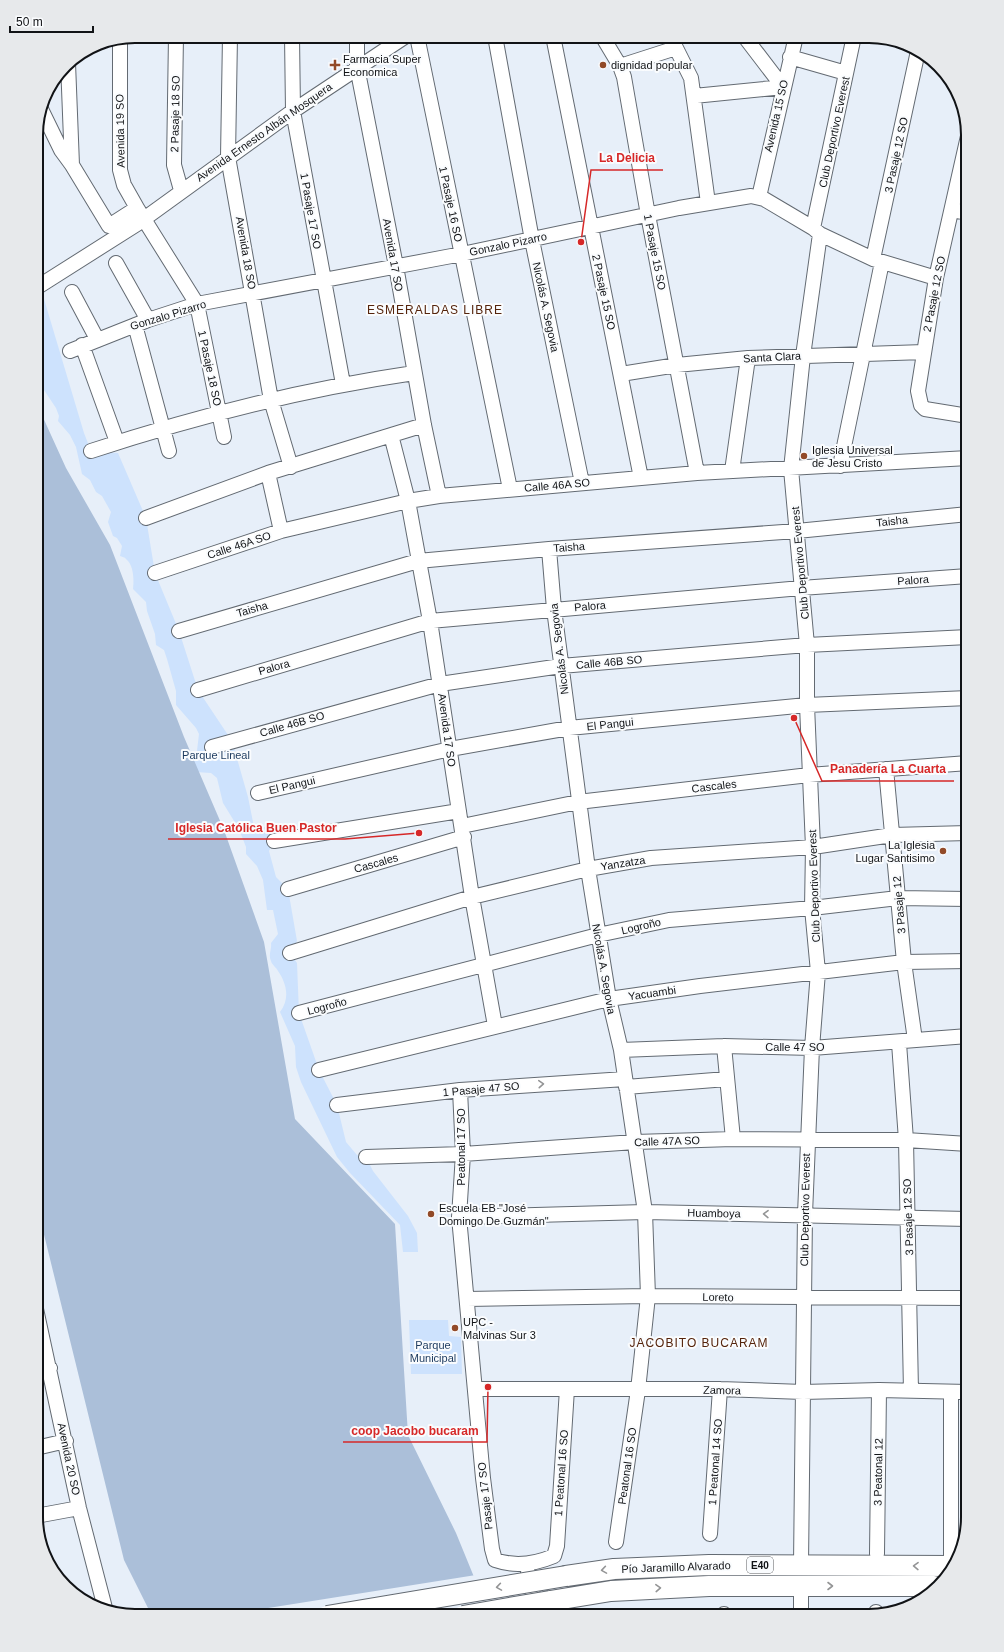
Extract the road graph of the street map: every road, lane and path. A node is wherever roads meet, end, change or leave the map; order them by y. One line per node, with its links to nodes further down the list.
1 (176, 43): 29 (street, 2 Pasaje 18 SO)
2 (230, 43): 26 (street, Avenida 18 SO)
3 (292, 43): 24 (street, 1 Pasaje 17 SO)
4 (357, 43): 19 (street, Avenida 17 SO)
5 (395, 43): 19 (street, Avenida Ernesto Albán Mosquera)
6 (418, 43): 39 (street, 1 Pasaje 16 SO)
7 (496, 43): 38 (street, Nicolás A. Segovia)
8 (554, 43): 36 (street, 2 Pasaje 15 SO)
9 (606, 43): 18 (street, 1 Pasaje 15 SO)
10 (673, 43): 15 (street)
11 (749, 43): 22 (street)
12 (794, 43): 17 (street, Avenida 15 SO)
13 (852, 43): 21 (street, Club Deportivo Everest)
14 (120, 44): 35 (street, Avenida 19 SO)
15 (676, 48): 18 (street); 23 (street)
16 (917, 56): 40 (street, 3 Pasaje 12 SO)
17 (790, 57): 21 (street); 22 (street, Avenida 15 SO)
18 (620, 66): 34 (street, 1 Pasaje 15 SO)
19 (357, 67): 24 (street, Avenida Ernesto Albán Mosquera); 42 (street, Avenida 17 SO)
20 (68, 72): 27 (street)
21 (846, 73): 37 (street, Club Deportivo Everest)
22 (783, 87): 23 (street); 30 (street, Avenida 15 SO)
23 (694, 96): 31 (street)
24 (293, 111): 26 (street, Avenida Ernesto Albán Mosquera); 44 (street, 1 Pasaje 17 SO)
25 (45, 117): 27 (street)
26 (228, 157): 29 (street, Avenida Ernesto Albán Mosquera); 47 (street, Avenida 18 SO)
27 (72, 165): 35 (street)
28 (961, 168): 32 (street, 2 Pasaje 12 SO)
29 (180, 190): 35 (street, Avenida Ernesto Albán Mosquera)
30 (759, 196): 31 (street, Gonzalo Pizarro); 37 (street)
31 (708, 203): 34 (street, Gonzalo Pizarro)
32 (952, 210): 33 (street); 43 (street, 2 Pasaje 12 SO)
33 (961, 212)
34 (648, 215): 36 (street, Gonzalo Pizarro); 55 (street, 1 Pasaje 15 SO)
35 (139, 216): 45 (street); 48 (street, 1 Pasaje 18 SO)
36 (590, 227): 38 (street, Gonzalo Pizarro); 57 (street, 2 Pasaje 15 SO)
37 (816, 231): 40 (street); 53 (street, Club Deportivo Everest)
38 (532, 240): 39 (street, Gonzalo Pizarro); 77 (street, Nicolás A. Segovia)
39 (462, 254): 42 (street, Gonzalo Pizarro); 78 (street, 1 Pasaje 16 SO)
40 (878, 260): 43 (street); 52 (street, 3 Pasaje 12 SO)
41 (116, 263): 49 (street)
42 (396, 266): 44 (street, Gonzalo Pizarro); 56 (street, Avenida 17 SO)
43 (936, 278): 51 (street, 2 Pasaje 12 SO)
44 (324, 281): 47 (street, Gonzalo Pizarro); 58 (street, 1 Pasaje 17 SO)
45 (43, 283)
46 (72, 292): 50 (street)
47 (253, 294): 48 (street, Gonzalo Pizarro); 59 (street, Avenida 18 SO)
48 (197, 304): 49 (street, Gonzalo Pizarro); 60 (street, 1 Pasaje 18 SO)
49 (141, 322): 50 (street, Gonzalo Pizarro); 63 (street)
50 (97, 339): 66 (street, Gonzalo Pizarro)
51 (924, 352): 52 (street, Santa Clara); 61 (street, 2 Pasaje 12 SO)
52 (864, 353): 53 (street, Santa Clara); 70 (street, 3 Pasaje 12 SO)
53 (803, 356): 54 (street, Santa Clara); 72 (street, Club Deportivo Everest)
54 (748, 358): 55 (street, Santa Clara); 73 (street)
55 (677, 365): 57 (street, Santa Clara); 75 (street, 1 Pasaje 15 SO)
56 (414, 373): 58 (street); 62 (street, Avenida 17 SO)
57 (621, 374): 76 (street, 2 Pasaje 15 SO)
58 (343, 384): 59 (street)
59 (271, 400): 60 (street); 71 (street, Avenida 18 SO)
60 (219, 413): 63 (street); 65 (street, 1 Pasaje 18 SO)
61 (961, 415)
62 (424, 425): 64 (street); 79 (street, Avenida 17 SO)
63 (163, 427): 66 (street); 68 (street)
64 (391, 435): 71 (street); 80 (street, Avenida 17 SO)
65 (224, 437)
66 (117, 442): 67 (street)
67 (91, 451)
68 (169, 451)
69 (961, 458): 70 (street, Calle 46A SO)
70 (840, 466): 72 (street, Calle 46A SO)
71 (291, 467): 74 (street)
72 (791, 469): 73 (street, Calle 46A SO); 83 (street, Club Deportivo Everest)
73 (732, 471): 75 (street, Calle 46A SO)
74 (268, 473): 82 (street); 84 (street)
75 (697, 473): 76 (street, Calle 46A SO)
76 (641, 478): 77 (street, Calle 46A SO)
77 (582, 483): 78 (street, Calle 46A SO)
78 (510, 489): 79 (street, Calle 46A SO)
79 (439, 496): 80 (street, Calle 46A SO)
80 (408, 501): 84 (street, Calle 46A SO); 86 (street, Avenida 17 SO)
81 (961, 515): 83 (street, Taisha)
82 (146, 518)
83 (797, 531): 85 (street, Taisha); 89 (street, Club Deportivo Everest)
84 (281, 532): 87 (street, Calle 46A SO)
85 (549, 549): 86 (street, Taisha); 90 (street, Nicolás A. Segovia)
86 (418, 561): 91 (street, Avenida 17 SO); 92 (street, Taisha)
87 (155, 573)
88 (961, 577): 89 (street, Palora)
89 (801, 588): 90 (street, Palora); 94 (street, Club Deportivo Everest)
90 (554, 609): 91 (street, Palora); 95 (street, Nicolás A. Segovia)
91 (430, 621): 96 (street, Avenida 17 SO); 97 (street, Palora)
92 (179, 631)
93 (961, 637): 94 (street, Calle 46B SO)
94 (807, 645): 95 (street, Calle 46B SO); 99 (street, Club Deportivo Everest)
95 (561, 666): 96 (street, Calle 46B SO); 100 (street, Nicolás A. Segovia)
96 (440, 684): 101 (street, Calle 46B SO); 102 (street, Avenida 17 SO)
97 (198, 690)
98 (961, 698): 99 (street, El Pangui)
99 (807, 705): 100 (street, El Pangui); 105 (street, Club Deportivo Everest)
100 (569, 728): 102 (street, El Pangui); 107 (street, Nicolás A. Segovia)
101 (212, 747)
102 (450, 749): 106 (street, El Pangui); 108 (street, Avenida 17 SO)
103 (961, 764): 104 (street, Cascales)
104 (886, 769): 105 (street, Cascales); 111 (street, 3 Pasaje 12)
105 (809, 775): 107 (street, Cascales); 113 (street, Club Deportivo Everest)
106 (258, 793)
107 (578, 802): 109 (street, Cascales); 114 (street, Nicolás A. Segovia)
108 (460, 811): 109 (street, Avenida 17 SO); 112 (street)
109 (463, 832): 115 (street, Cascales); 116 (street, Avenida 17 SO)
110 (961, 833): 111 (street, Yanzatza)
111 (892, 835): 113 (street, Yanzatza); 117 (street, 3 Pasaje 12)
112 (274, 841)
113 (812, 847): 114 (street, Yanzatza); 119 (street, Club Deportivo Everest)
114 (588, 869): 116 (street, Yanzatza); 120 (street, Nicolás A. Segovia)
115 (288, 889)
116 (472, 897): 121 (street, Yanzatza); 124 (street, Avenida 17 SO)
117 (898, 898): 118 (street, Logroño); 119 (street, Logroño); 123 (street, 3 Pasaje 12)
118 (961, 898)
119 (812, 908): 120 (street, Logroño); 125 (street, Club Deportivo Everest)
120 (598, 935): 124 (street, Logroño); 126 (street, Nicolás A. Segovia)
121 (290, 953)
122 (961, 960): 123 (street, Yacuambi)
123 (904, 962): 125 (street, Yacuambi); 130 (street, 3 Pasaje 12)
124 (485, 964): 127 (street, Logroño); 128 (street, Avenida 17 SO)
125 (818, 972): 126 (street, Yacuambi); 133 (street, Club Deportivo Everest)
126 (608, 999): 128 (street, Yacuambi); 134 (street, Nicolás A. Segovia)
127 (300, 1013)
128 (495, 1026): 135 (street, Yacuambi)
129 (961, 1037): 130 (street, Calle 47 SO)
130 (915, 1040): 131 (street, Calle 47 SO)
131 (899, 1043): 133 (street, Calle 47 SO); 142 (street, 3 Pasaje 12 SO)
132 (724, 1046): 133 (street, Calle 47 SO); 134 (street, Calle 47 SO); 136 (street)
133 (812, 1048): 141 (street, Club Deportivo Everest)
134 (621, 1050): 137 (street, Nicolás A. Segovia)
135 (319, 1070)
136 (727, 1079): 137 (street, 1 Pasaje 47 SO); 140 (street)
137 (626, 1083): 138 (street, 1 Pasaje 47 SO, one-way to 137); 143 (street, Nicolás A. Segovia)
138 (460, 1090): 139 (street, 1 Pasaje 47 SO); 145 (street, Peatonal 17 SO)
139 (337, 1105)
140 (733, 1139): 141 (street, Calle 47A SO); 143 (street, Calle 47A SO)
141 (807, 1140): 142 (street, Calle 47A SO); 148 (street, Club Deportivo Everest)
142 (906, 1140): 144 (street, Calle 47A SO); 150 (street, 3 Pasaje 12 SO)
143 (635, 1142): 145 (street, Calle 47A SO); 147 (street, Nicolás A. Segovia)
144 (961, 1144)
145 (463, 1154): 146 (street, Calle 47A SO); 149 (street, Peatonal 17 SO)
146 (366, 1157)
147 (645, 1212): 148 (street, Huamboya, one-way to 147); 149 (street, Huamboya); 152 (street, Nicolás A. Segovia)
148 (805, 1214): 150 (street, Huamboya); 154 (street, Club Deportivo Everest)
149 (459, 1217): 156 (street, Peatonal 17 SO)
150 (907, 1219): 151 (street, Huamboya); 153 (street, 3 Pasaje 12 SO)
151 (961, 1219)
152 (648, 1296): 154 (street, Loreto); 156 (street, Loreto); 163 (street, Nicolás A. Segovia)
153 (910, 1297): 154 (street, Loreto); 155 (street, Loreto); 165 (street, 3 Pasaje 12 SO)
154 (804, 1298): 166 (street, Club Deportivo Everest)
155 (961, 1298)
156 (467, 1299): 160 (street, Pasaje 17 SO)
157 (43, 1339): 158 (street, Avenida 20 SO)
158 (50, 1368): 159 (street); 169 (street, Avenida 20 SO)
159 (43, 1370)
160 (475, 1389): 161 (street, Zamora); 178 (street, Pasaje 17 SO)
161 (567, 1389): 163 (street, Zamora); 177 (street, 1 Peatonal 16 SO)
162 (720, 1389): 163 (street, Zamora); 166 (street, Zamora); 173 (street, 1 Peatonal 14 SO)
163 (638, 1390): 174 (street, Peatonal 16 SO)
164 (879, 1390): 165 (street, Zamora); 166 (street, Zamora); 175 (street, 3 Peatonal 12)
165 (911, 1391): 167 (street, Zamora)
166 (803, 1392): 179 (street, Club Deportivo Everest)
167 (951, 1392): 168 (street, Zamora); 176 (street)
168 (961, 1392)
169 (66, 1441): 170 (street); 171 (street, Avenida 20 SO)
170 (43, 1446)
171 (80, 1508): 172 (street); 183 (street, Avenida 20 SO)
172 (43, 1515)
173 (710, 1534)
174 (616, 1542)
175 (877, 1554)
176 (953, 1554)
177 (554, 1556): 178 (street, Pasaje 17 SO)
178 (526, 1563): 185 (street)
179 (801, 1564): 180 (highway, Pío Jaramillo Alvarado / E40, one-way to 179); 184 (highway, Pío Jaramillo Alvarado / E40, one-way to 184, bridge)
180 (947, 1566)
181 (801, 1585): 182 (highway, Pío Jaramillo Alvarado / E40, one-way to 182); 185 (highway, Pío Jaramillo Alvarado / E40, one-way to 181); 186 (street)
182 (930, 1586)
183 (104, 1604)
184 (369, 1609)
185 (544, 1609)
186 (801, 1609)

